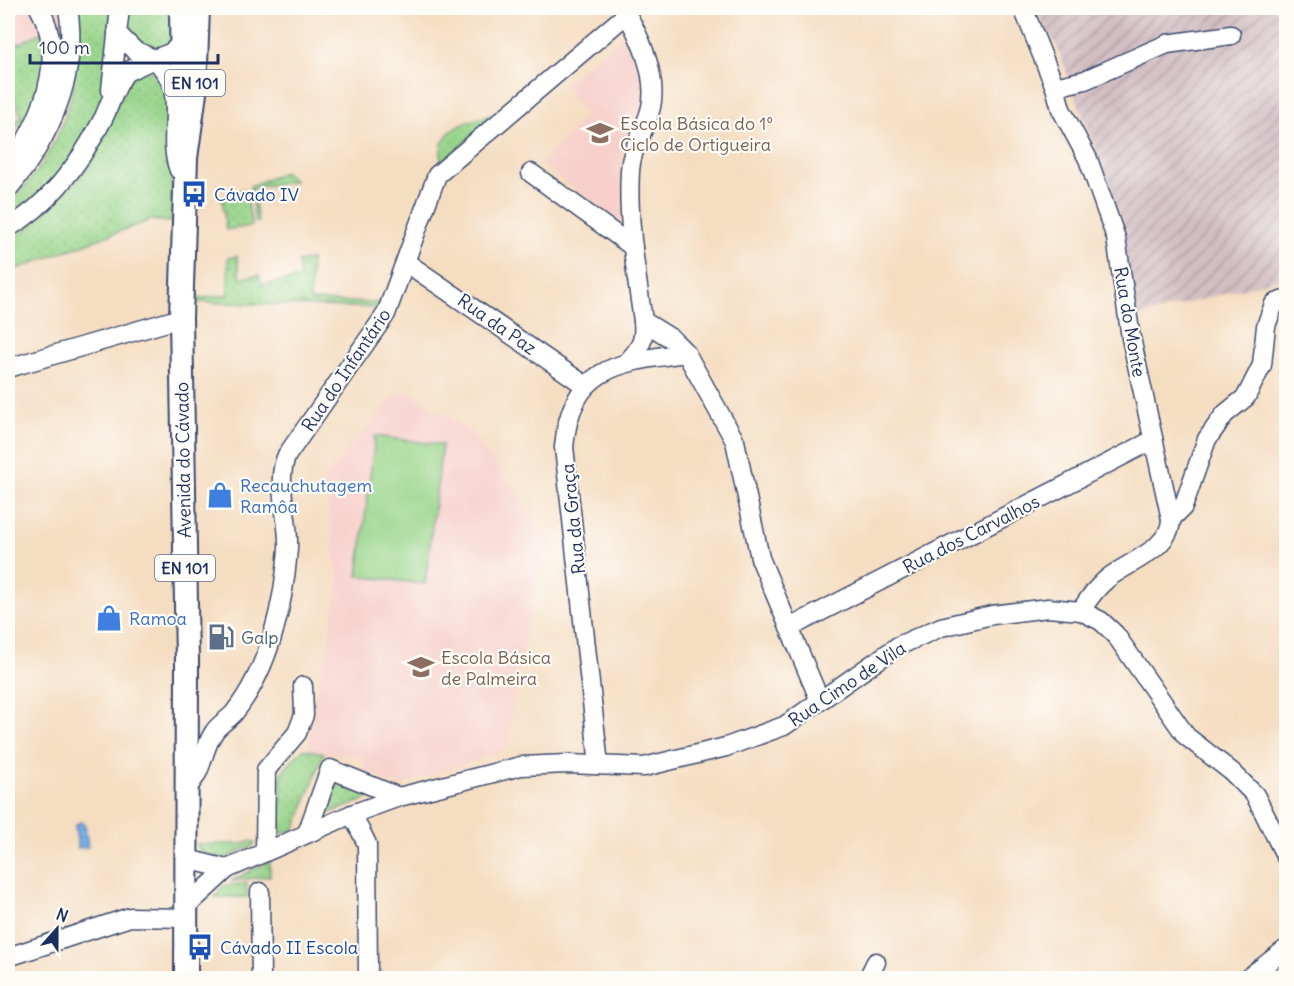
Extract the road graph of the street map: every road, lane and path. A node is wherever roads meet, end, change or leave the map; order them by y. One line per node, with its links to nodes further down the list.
1 (39, 8): 14 (street)
2 (68, 8): 14 (street)
3 (120, 8): 8 (street)
4 (181, 8): 10 (main road, Avenida do Cávado / EN 101)
5 (1023, 8): 12 (street, Rua do Monte)
6 (625, 11): 21 (street); 22 (street, Rua do Infantário)
7 (198, 16): 10 (street); 15 (main road, Avenida do Cávado / EN 101)
8 (117, 33): 11 (street); 13 (street)
9 (1231, 35): 12 (street)
10 (180, 47): 11 (street); 15 (main road, Avenida do Cávado / EN 101)
11 (154, 59): 13 (street); 18 (street)
12 (1055, 87): 30 (street, Rua do Monte)
13 (109, 103): 20 (street)
14 (21, 148): 16 (street); 19 (street)
15 (186, 158): 18 (main road, Avenida do Cávado / EN 101)
16 (8, 168)
17 (531, 173): 21 (street)
18 (185, 186): 24 (main road, Avenida do Cávado / EN 101)
19 (8, 189)
20 (8, 228)
21 (633, 247): 25 (street)
22 (407, 263): 29 (street, Rua da Paz); 37 (street, Rua do Infantário)
23 (1287, 299): 31 (street)
24 (181, 318): 28 (street); 37 (main road, Avenida do Cávado / EN 101)
25 (643, 321): 26 (street); 27 (street)
26 (686, 353): 27 (street, Rua da Graça); 33 (street)
27 (629, 360): 29 (street, Rua da Graça)
28 (8, 368)
29 (586, 386): 36 (street, Rua da Graça)
30 (1153, 440): 31 (street, Rua do Monte); 33 (street, Rua dos Carvalhos)
31 (1171, 519): 32 (street)
32 (1081, 611): 35 (street, Rua Cimo de Vila); 42 (street, Rua Cimo de Vila)
33 (789, 628): 35 (street)
34 (303, 686): 41 (street)
35 (820, 701): 36 (street, Rua Cimo de Vila)
36 (599, 765): 38 (street, Rua Cimo de Vila)
37 (186, 788): 43 (main road, Avenida do Cávado / EN 101)
38 (399, 797): 39 (street, Rua Cimo de Vila); 40 (street)
39 (352, 814): 40 (street, Rua Cimo de Vila); 52 (street)
40 (307, 833): 41 (street, Rua Cimo de Vila)
41 (265, 852): 44 (street, Rua Cimo de Vila)
42 (1287, 857)
43 (187, 859): 44 (street); 46 (main road, Avenida do Cávado / EN 101)
44 (227, 869): 46 (street, Rua Cimo de Vila)
45 (260, 892): 51 (street)
46 (186, 912): 48 (street); 50 (main road, Avenida do Cávado / EN 101)
47 (1287, 950): 54 (street)
48 (8, 957)
49 (876, 962): 53 (street)
50 (186, 978)
51 (261, 978)
52 (368, 978)
53 (868, 978)
54 (1248, 978)

